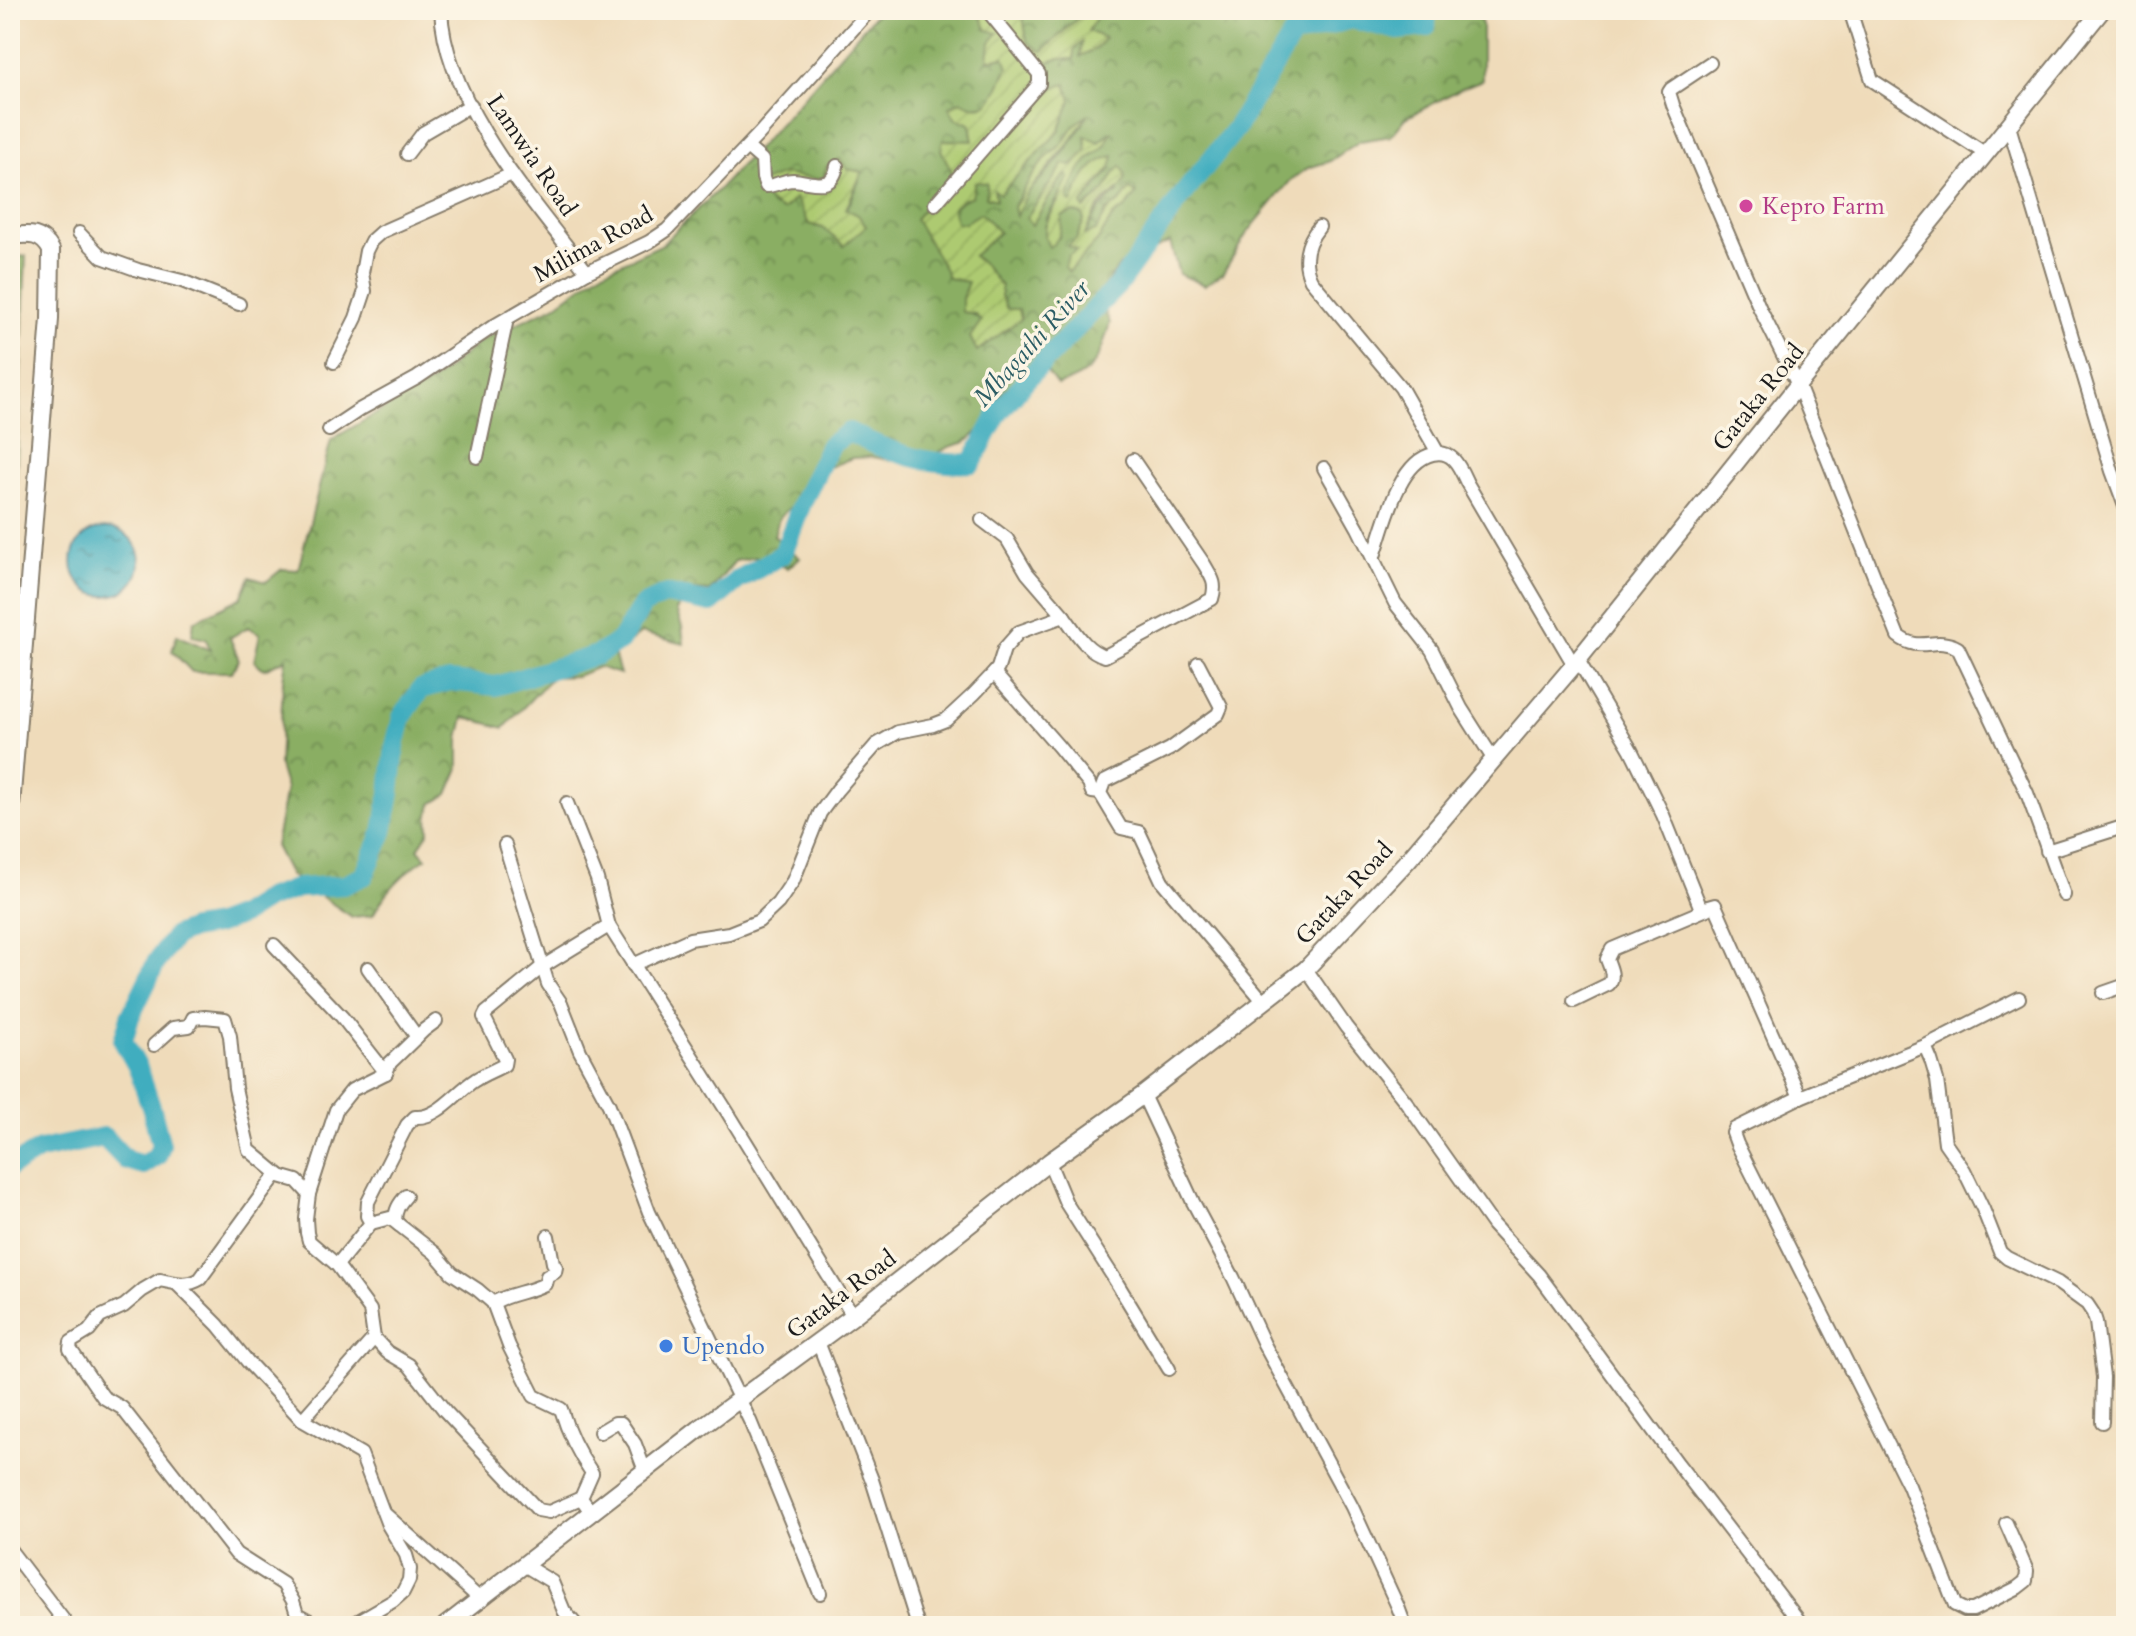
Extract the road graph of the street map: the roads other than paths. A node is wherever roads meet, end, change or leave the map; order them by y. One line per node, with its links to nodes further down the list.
1 (441, 10): 7 (street, Lamwia Road)
2 (870, 10): 9 (street, Milima Road)
3 (987, 10): 14 (street)
4 (1850, 10): 11 (street)
5 (2102, 10): 8 (street, Gataka Road)
6 (1710, 63): 22 (street)
7 (471, 105): 10 (street); 13 (street, Lamwia Road)
8 (2009, 126): 11 (street, Gataka Road); 28 (street)
9 (747, 147): 12 (street); 18 (street, Milima Road)
10 (407, 154)
11 (1986, 154): 22 (street, Gataka Road)
12 (837, 166)
13 (512, 174): 18 (street, Lamwia Road); 21 (street)
14 (935, 204)
15 (1319, 227): 24 (street)
16 (79, 233): 19 (street)
17 (10, 236): 35 (street)
18 (587, 272): 20 (street, Milima Road)
19 (239, 304)
20 (507, 319): 23 (street, Milima Road); 25 (street)
21 (334, 362)
22 (1798, 385): 32 (street, Gataka Road); 43 (street)
23 (329, 430)
24 (1438, 453): 30 (street); 32 (street)
25 (477, 457)
26 (1133, 460): 31 (street)
27 (1324, 468): 30 (street)
28 (2126, 509)
29 (982, 520): 31 (street)
30 (1373, 559): 37 (street)
31 (1064, 616): 34 (street)
32 (1576, 662): 37 (street, Gataka Road); 45 (street)
33 (1198, 663): 38 (street)
34 (994, 673): 38 (street); 48 (street)
35 (14, 714): 36 (street)
36 (13, 750): 40 (street)
37 (1494, 760): 51 (street, Gataka Road)
38 (1100, 793): 56 (street)
39 (567, 803): 46 (street)
40 (10, 819)
41 (2126, 826): 43 (street)
42 (505, 845): 49 (street)
43 (2047, 851): 44 (street)
44 (2064, 895)
45 (1715, 905): 55 (street); 63 (street)
46 (609, 926): 48 (street); 49 (street)
47 (274, 945): 61 (street)
48 (633, 965): 74 (street)
49 (542, 967): 68 (street); 78 (street)
50 (368, 968): 58 (street)
51 (1306, 969): 56 (street, Gataka Road); 98 (street)
52 (2126, 985): 53 (street)
53 (2103, 993)
54 (2019, 998): 60 (street)
55 (1574, 1001)
56 (1264, 1002): 62 (street, Gataka Road)
57 (436, 1021): 58 (street)
58 (417, 1037): 61 (street)
59 (154, 1045): 65 (street)
60 (1925, 1046): 63 (street); 80 (street)
61 (386, 1073): 66 (street)
62 (1143, 1095): 64 (street, Gataka Road); 97 (street)
63 (1800, 1097): 86 (street)
64 (1049, 1162): 74 (street, Gataka Road); 77 (street)
65 (279, 1175): 66 (street); 72 (street)
66 (309, 1194): 71 (street)
67 (406, 1196): 70 (street)
68 (371, 1223): 70 (street); 71 (street)
69 (548, 1236): 73 (street)
70 (414, 1237): 73 (street)
71 (337, 1265): 75 (street)
72 (177, 1284): 79 (street); 92 (street)
73 (493, 1303): 83 (street)
74 (853, 1316): 76 (street, Gataka Road)
75 (374, 1338): 79 (street); 83 (street)
76 (818, 1342): 78 (street, Gataka Road); 96 (street)
77 (1169, 1369)
78 (739, 1401): 82 (street, Gataka Road); 89 (street)
79 (302, 1420): 84 (street)
80 (2102, 1422)
81 (600, 1432): 82 (street)
82 (645, 1471): 85 (street, Gataka Road)
83 (581, 1498): 85 (street)
84 (382, 1511): 90 (street); 93 (street)
85 (591, 1512): 88 (street, Gataka Road)
86 (2006, 1523)
87 (10, 1550): 91 (street)
88 (524, 1565): 90 (street, Gataka Road); 95 (street)
89 (820, 1593)
90 (480, 1599): 94 (street, Gataka Road)
91 (68, 1626)
92 (319, 1626)
93 (350, 1626)
94 (445, 1626)
95 (577, 1626)
96 (918, 1626)
97 (1405, 1626)
98 (1803, 1626)

